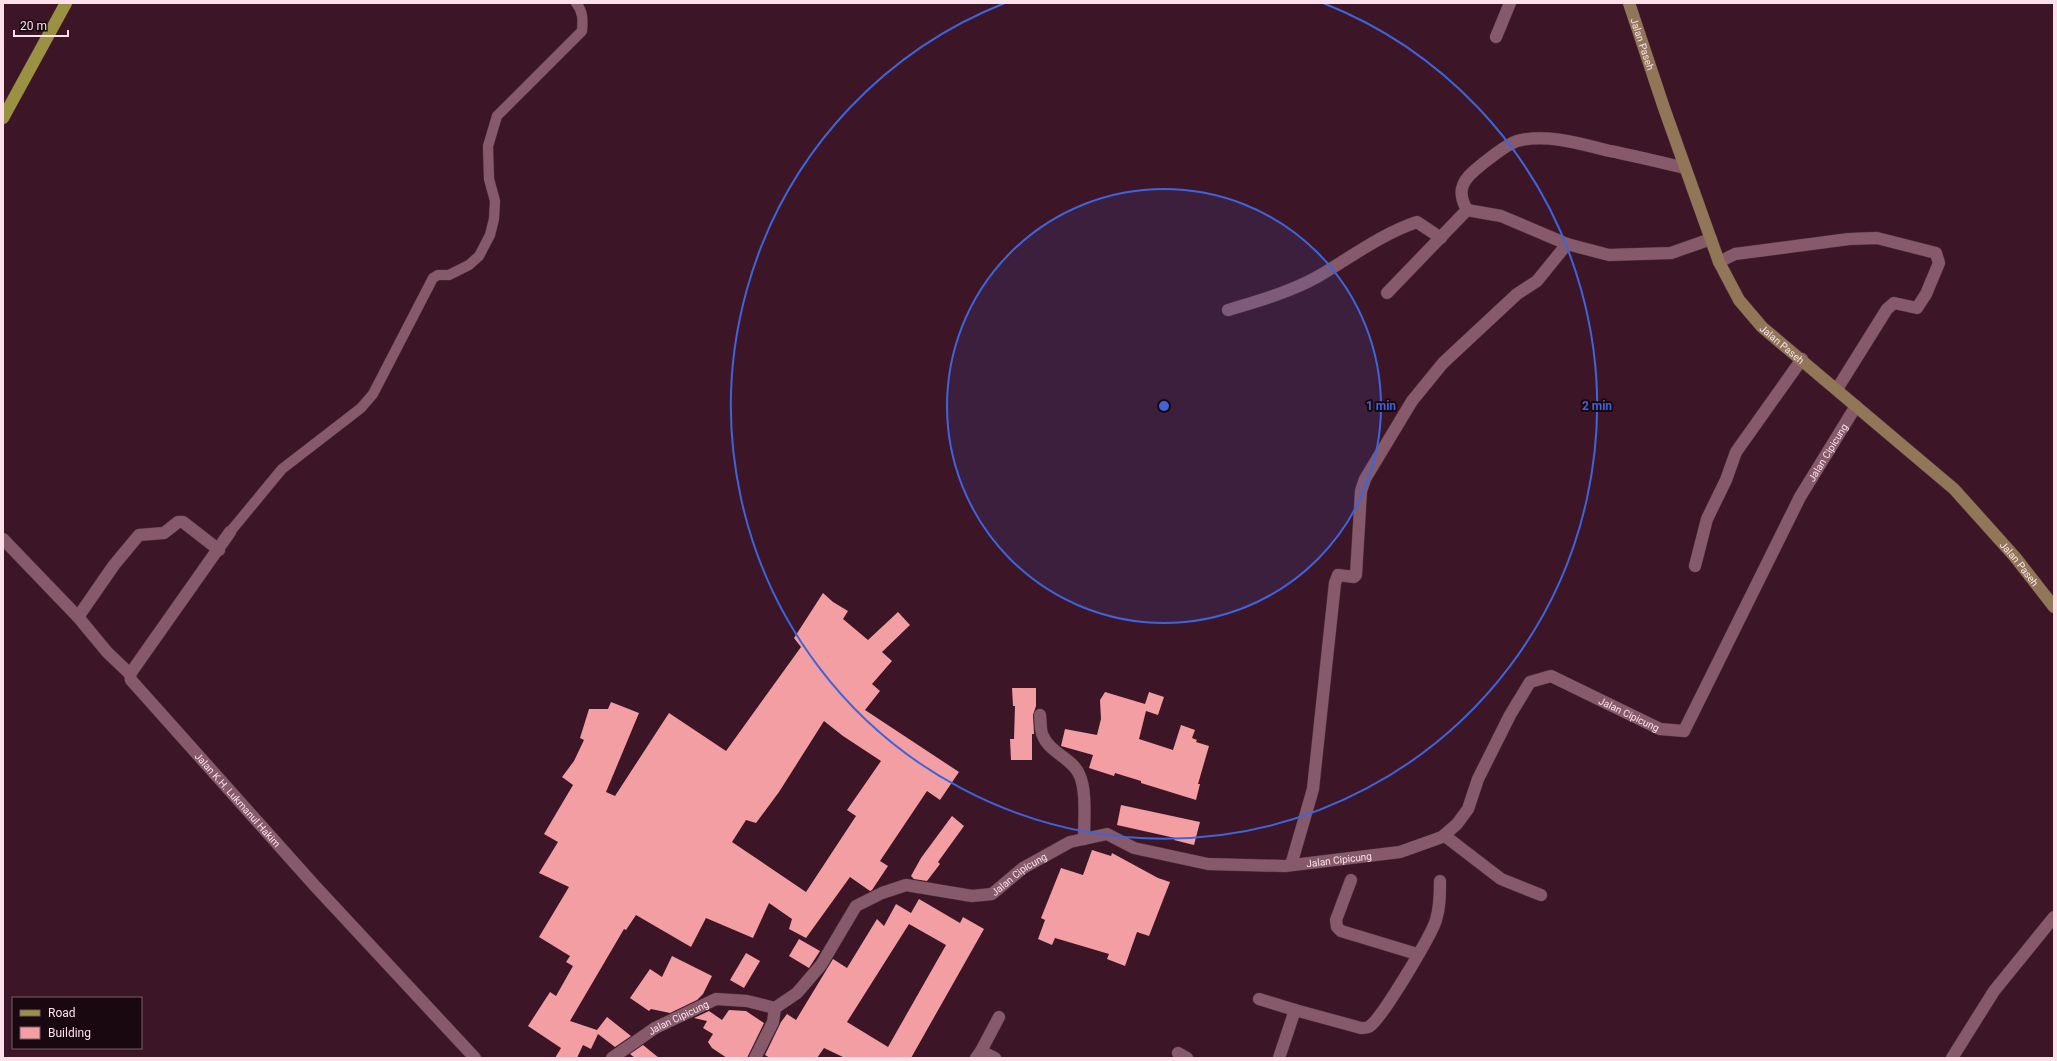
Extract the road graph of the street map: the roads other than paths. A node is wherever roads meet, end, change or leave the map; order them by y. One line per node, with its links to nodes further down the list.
1 (66, 3): 6 (main road)
2 (576, 3): 18 (lane)
3 (1510, 3): 5 (street)
4 (1629, 3): 7 (street, Jalan Paseh)
5 (1496, 36)
6 (3, 118)
7 (1685, 168): 8 (street); 10 (street, Jalan Paseh)
8 (1467, 210): 9 (street); 11 (street)
9 (1441, 238): 13 (street); 14 (street)
10 (1711, 239): 11 (street); 12 (street, Jalan Paseh)
11 (1566, 244): 28 (street)
12 (1719, 262): 15 (street, Jalan Paseh); 16 (street)
13 (1387, 293)
14 (1228, 310)
15 (1802, 359): 16 (street, Jalan Paseh); 21 (street)
16 (1837, 389): 17 (street, Jalan Paseh)
17 (1856, 406): 22 (street, Jalan Paseh); 26 (street, Jalan Cipicung)
18 (230, 532): 20 (street)
19 (3, 539): 23 (street, Jalan K.H. Lukmanul Hakim)
20 (219, 550): 23 (street); 24 (street)
21 (1695, 566)
22 (2054, 607)
23 (78, 617): 24 (street, Jalan K.H. Lukmanul Hakim)
24 (130, 674): 39 (street, Jalan K.H. Lukmanul Hakim)
25 (1040, 715): 27 (street)
26 (1444, 836): 28 (street, Jalan Cipicung); 31 (street)
27 (1084, 839): 28 (street, Jalan Cipicung); 35 (street, Jalan Cipicung)
28 (1291, 865)
29 (1352, 880): 33 (street)
30 (1440, 881): 33 (street)
31 (1541, 895)
32 (2054, 917): 44 (street)
33 (1417, 954): 36 (street)
34 (1259, 999): 36 (street)
35 (775, 1008): 40 (street, Jalan Cipicung); 41 (street)
36 (1295, 1010): 43 (street)
37 (998, 1017): 38 (street)
38 (979, 1054): 42 (street)
39 (475, 1058)
40 (612, 1058)
41 (755, 1058)
42 (995, 1058)
43 (1279, 1058)
44 (1952, 1058)

